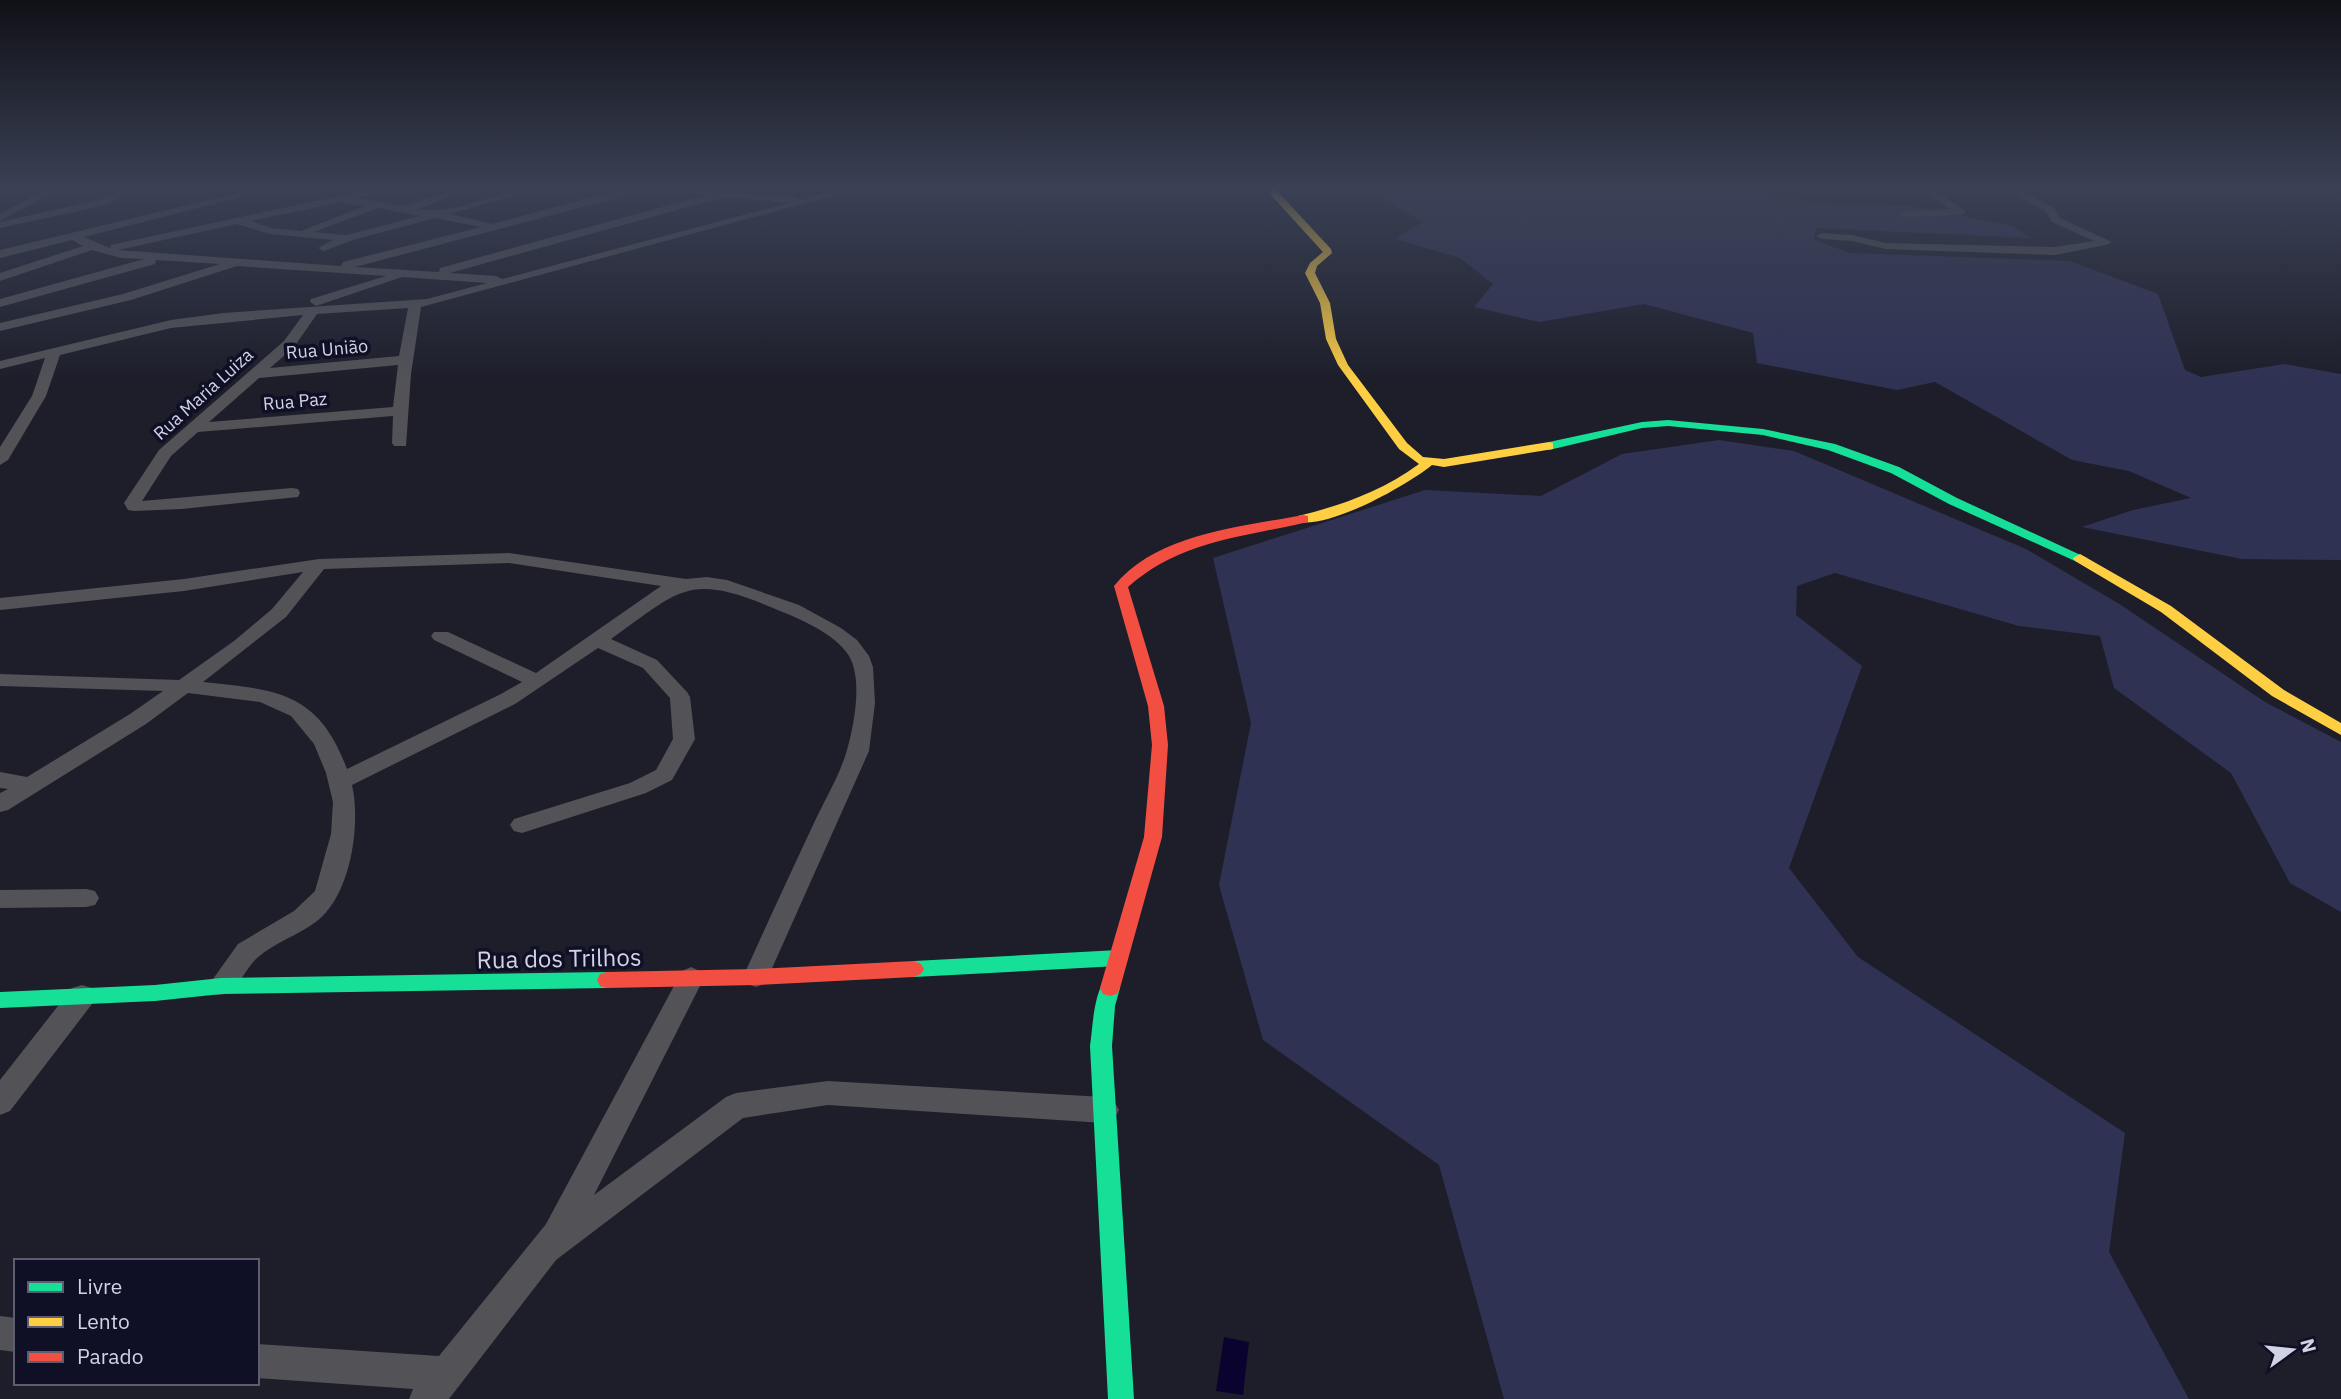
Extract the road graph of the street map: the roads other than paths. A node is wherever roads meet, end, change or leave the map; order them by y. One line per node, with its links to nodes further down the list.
1 (87, 251): 12 (street)
2 (110, 251): 7 (street)
3 (399, 251): 9 (street)
4 (515, 251): 11 (street)
5 (624, 251): 13 (street)
6 (1328, 251): 27 (street)
7 (166, 257): 8 (street); 14 (street)
8 (240, 262): 9 (street); 18 (street)
9 (331, 269): 10 (street)
10 (404, 274): 11 (street); 17 (street)
11 (428, 275): 13 (street)
12 (0, 277)
13 (513, 281): 15 (street)
14 (0, 303)
15 (415, 305): 16 (street); 20 (street)
16 (313, 311): 17 (street); 22 (street, Rua Maria Luiza)
17 (284, 312): 19 (street)
18 (0, 327)
19 (54, 351): 21 (street); 26 (street)
20 (404, 360): 22 (street, Rua União); 23 (street)
21 (0, 365)
22 (253, 374): 24 (street, Rua Maria Luiza)
23 (398, 411): 24 (street, Rua Paz); 25 (street)
24 (194, 428): 28 (street, Rua Maria Luiza)
25 (400, 443)
26 (0, 460)
27 (1435, 463): 37 (street); 45 (street)
28 (292, 494)
29 (319, 564): 30 (street); 31 (street); 36 (street)
30 (683, 584): 33 (street); 46 (street)
31 (0, 604)
32 (440, 636): 35 (street)
33 (598, 641): 35 (street); 42 (street)
34 (0, 680): 36 (street)
35 (537, 681): 39 (street)
36 (186, 686): 39 (street); 40 (street)
37 (2341, 730)
38 (0, 780): 40 (street)
39 (338, 783): 48 (street)
40 (29, 785): 41 (street)
41 (0, 804)
42 (523, 825)
43 (86, 898): 44 (street)
44 (0, 899)
45 (1118, 958): 46 (street, Rua dos Trilhos); 52 (street)
46 (756, 977): 47 (street, Rua dos Trilhos)
47 (691, 978): 48 (street, Rua dos Trilhos); 53 (street)
48 (221, 986): 49 (street, Rua dos Trilhos)
49 (82, 996): 50 (street, Rua dos Trilhos); 51 (street)
50 (0, 1000)
51 (0, 1102)
52 (1104, 1110): 53 (street); 56 (street)
53 (559, 1231): 55 (street)
54 (259, 1361): 55 (street)
55 (436, 1387)
56 (1121, 1399)

